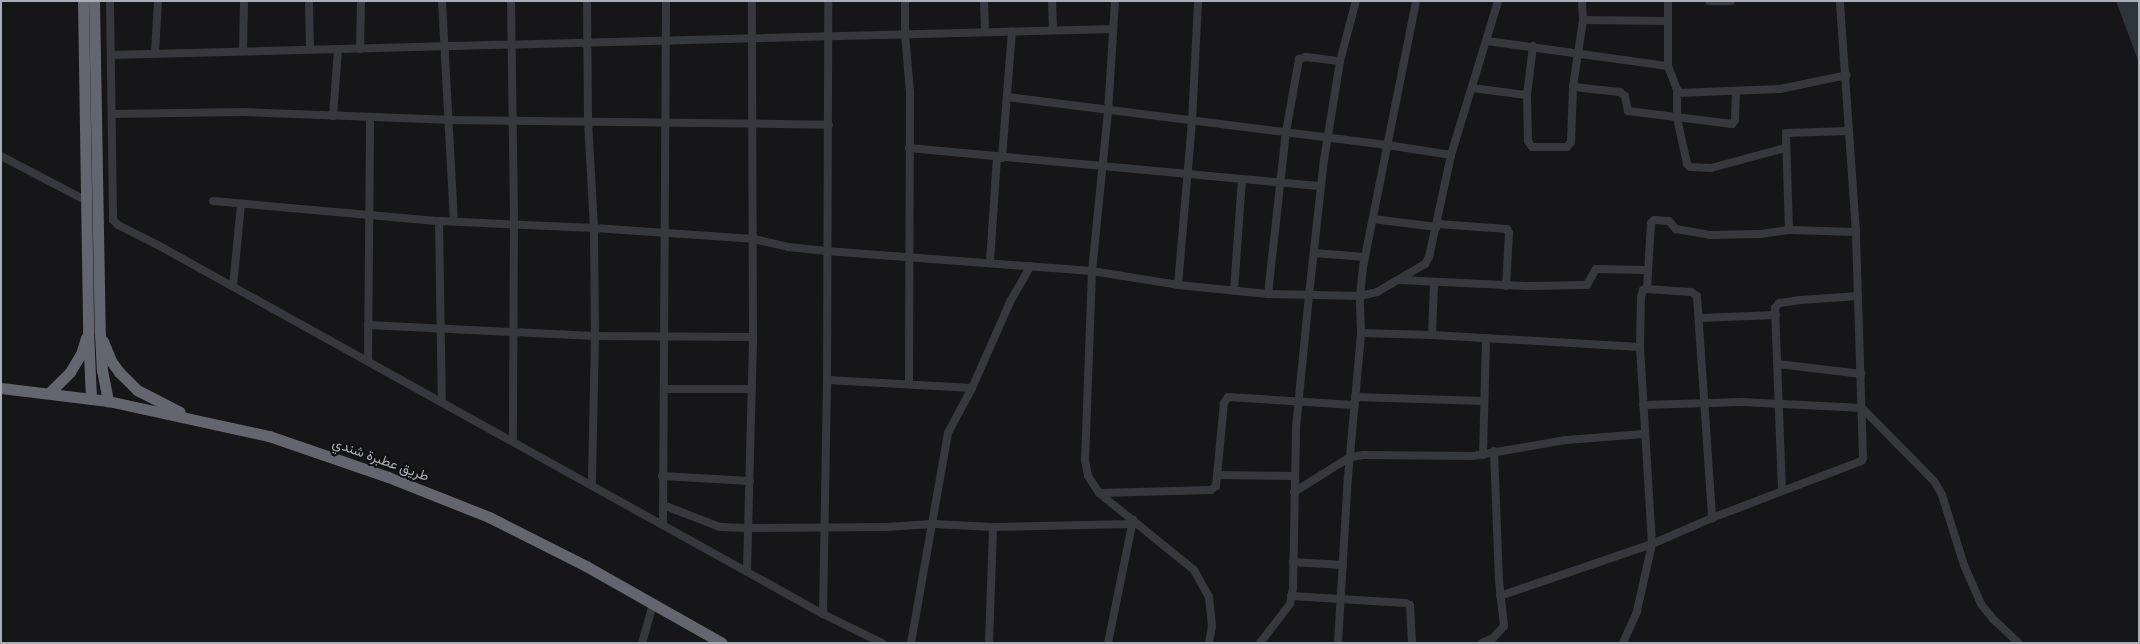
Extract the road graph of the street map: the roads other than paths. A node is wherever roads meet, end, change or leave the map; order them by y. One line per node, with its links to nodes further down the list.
1 (83, 1): 84 (highway)
2 (94, 1): 124 (highway)
3 (110, 1): 48 (street)
4 (158, 1): 47 (street)
5 (244, 1): 44 (street)
6 (309, 1): 42 (street)
7 (361, 1): 43 (street)
8 (442, 1): 41 (street)
9 (511, 1): 39 (street)
10 (588, 1): 38 (street)
11 (666, 1): 36 (street)
12 (752, 1): 35 (street)
13 (828, 1): 34 (street)
14 (905, 1): 33 (street)
15 (984, 1): 32 (street)
16 (1052, 1): 29 (street)
17 (1115, 1): 30 (street)
18 (1198, 1): 66 (street)
19 (1356, 1): 49 (street)
20 (1416, 1): 73 (street)
21 (1498, 1): 37 (street)
22 (1582, 1): 27 (street)
23 (1668, 1): 28 (street)
24 (1709, 1): 25 (street)
25 (1731, 1)
26 (1840, 1): 51 (street)
27 (1583, 20): 28 (street); 46 (street)
28 (1667, 21): 50 (street)
29 (1053, 30): 30 (street); 31 (street)
30 (1113, 30): 58 (street)
31 (1012, 31): 32 (street); 57 (street)
32 (985, 32): 33 (street)
33 (905, 34): 34 (street); 74 (street)
34 (827, 36): 35 (street); 69 (street)
35 (753, 38): 36 (street); 68 (street)
36 (666, 40): 38 (street); 67 (street)
37 (1488, 41): 40 (street); 53 (street)
38 (588, 42): 39 (street); 65 (street)
39 (511, 44): 41 (street); 64 (street)
40 (1533, 46): 46 (street); 56 (street)
41 (444, 47): 43 (street); 63 (street)
42 (310, 49): 44 (street); 45 (street)
43 (360, 49): 45 (street)
44 (243, 50): 47 (street)
45 (338, 50): 60 (street)
46 (1577, 52): 50 (street); 52 (street)
47 (156, 53): 48 (street)
48 (111, 55): 59 (street)
49 (1340, 60): 71 (street); 72 (street)
50 (1668, 66): 55 (street)
51 (1846, 75): 54 (street); 70 (street)
52 (1572, 87): 56 (street); 62 (street)
53 (1472, 88): 56 (street); 76 (street)
54 (1736, 92): 55 (street); 62 (street)
55 (1677, 93): 62 (street)
56 (1527, 95)
57 (1008, 97): 58 (street); 78 (street)
58 (1108, 111): 66 (street); 79 (street)
59 (112, 114): 60 (street); 109 (street)
60 (333, 116): 61 (street)
61 (370, 117): 63 (street); 87 (street)
62 (1677, 118): 75 (street)
63 (447, 120): 64 (street); 90 (street)
64 (512, 121): 65 (street); 91 (street)
65 (588, 121): 67 (street); 93 (street)
66 (1192, 121): 71 (street); 80 (street)
67 (665, 123): 68 (street); 96 (street)
68 (753, 124): 69 (street); 97 (street)
69 (829, 125): 98 (street)
70 (1848, 131): 75 (street); 95 (street)
71 (1286, 132): 72 (street); 82 (street)
72 (1328, 138): 73 (street); 83 (street)
73 (1387, 145): 76 (street); 89 (street)
74 (909, 148): 78 (street); 100 (street)
75 (1785, 148): 94 (street)
76 (1451, 155): 92 (street)
77 (1, 156): 84 (street)
78 (999, 157): 79 (street); 102 (street)
79 (1102, 164): 80 (street); 105 (street)
80 (1188, 174): 81 (street); 108 (street)
81 (1242, 180): 82 (street); 112 (street)
82 (1282, 184): 83 (street); 113 (street)
83 (1321, 186): 99 (street)
84 (87, 201): 122 (highway)
85 (213, 201): 86 (street)
86 (241, 204): 87 (street); 109 (street)
87 (370, 214): 88 (street); 119 (street)
88 (439, 220): 90 (street); 120 (street)
89 (1373, 220): 92 (street); 101 (street)
90 (454, 221): 91 (street)
91 (514, 223): 93 (street); 121 (street)
92 (1437, 226): 106 (street); 110 (street)
93 (594, 228): 96 (street); 126 (street)
94 (1789, 230): 95 (street); 104 (street)
95 (1856, 232): 116 (street)
96 (666, 234): 97 (street); 127 (street)
97 (754, 239): 98 (street); 128 (street)
98 (826, 251): 100 (street); 134 (street)
99 (1314, 253): 101 (street); 114 (street)
100 (909, 256): 102 (street); 135 (street)
101 (1365, 257): 115 (street)
102 (990, 262): 103 (street)
103 (1031, 266): 105 (street); 137 (street)
104 (1648, 270): 110 (street); 111 (street)
105 (1092, 271): 108 (street); 164 (street)
106 (1397, 280): 107 (street); 115 (street)
107 (1434, 282): 110 (street); 125 (street)
108 (1178, 284): 112 (street)
109 (233, 286): 131 (street)
110 (1506, 286)
111 (1647, 289): 118 (street); 130 (street)
112 (1234, 291): 113 (street)
113 (1268, 294): 114 (street)
114 (1309, 295): 115 (street); 142 (street)
115 (1360, 296): 123 (street)
116 (1858, 296): 117 (street); 133 (street)
117 (1776, 314): 118 (street); 132 (street)
118 (1699, 318): 147 (street)
119 (368, 325): 120 (street); 131 (street)
120 (442, 329): 121 (street); 146 (street)
121 (514, 331): 126 (street); 153 (street)
122 (88, 332): 140 (highway); 141 (highway)
123 (1361, 333): 125 (street); 145 (street)
124 (100, 334): 144 (highway); 151 (highway)
125 (1432, 335): 129 (street)
126 (595, 336): 127 (street); 161 (street)
127 (664, 336): 128 (street); 138 (street)
128 (753, 337): 139 (street)
129 (1486, 338): 130 (street); 143 (street)
130 (1640, 347): 149 (street)
131 (368, 361): 146 (street)
132 (1778, 364): 133 (street); 148 (street)
133 (1861, 374): 150 (street)
134 (827, 380): 135 (street); 170 (street)
135 (909, 383): 137 (street)
136 (1, 388): 140 (highway, طريق عطبرة شندي)
137 (972, 388): 169 (street)
138 (664, 389): 139 (street); 158 (street)
139 (751, 389): 160 (street)
140 (49, 393): 141 (highway, طريق عطبرة شندي)
141 (91, 398): 144 (highway, طريق عطبرة شندي)
142 (1298, 400): 145 (street); 157 (street); 159 (street)
143 (1484, 400): 145 (street); 155 (street)
144 (108, 401): 151 (highway, طريق عطبرة شندي)
145 (1355, 401): 156 (street)
146 (442, 402): 153 (street)
147 (1704, 402): 148 (street); 149 (street); 166 (street)
148 (1779, 403): 150 (street); 162 (street)
149 (1643, 405): 152 (street)
150 (1862, 408): 162 (street); 194 (street)
151 (195, 419): 180 (highway, طريق عطبرة شندي)
152 (1644, 434): 154 (street); 173 (street)
153 (513, 441): 161 (street)
154 (1494, 451): 155 (street); 178 (street)
155 (1483, 455): 156 (street)
156 (1350, 457): 163 (street); 175 (street)
157 (1217, 475): 159 (street); 164 (street)
158 (662, 476): 160 (street); 165 (street)
159 (1294, 476): 163 (street)
160 (750, 481): 172 (street)
161 (592, 484): 168 (street)
162 (1782, 490): 166 (street)
163 (1294, 492): 174 (street)
164 (1099, 493): 167 (street)
165 (663, 505): 168 (street); 172 (street)
166 (1712, 518): 173 (street)
167 (1133, 522): 171 (street); 187 (street); 188 (street)
168 (663, 524): 176 (street)
169 (933, 524): 170 (street); 171 (street); 185 (street)
170 (826, 527): 172 (street); 181 (street)
171 (994, 527): 186 (street)
172 (748, 528): 176 (street)
173 (1652, 544): 178 (street); 193 (street)
174 (1293, 562): 175 (street); 177 (street)
175 (1343, 564): 179 (street)
176 (747, 570): 181 (street)
177 (1291, 596): 179 (street); 189 (street)
178 (1500, 596): 192 (street)
179 (1341, 600): 190 (street); 191 (street)
180 (653, 604): 182 (street); 183 (highway, طريق عطبرة شندي)
181 (823, 614): 184 (street)
182 (642, 643)
183 (722, 643)
184 (882, 643)
185 (911, 643)
186 (990, 643)
187 (1108, 643)
188 (1209, 643)
189 (1260, 643)
190 (1338, 643)
191 (1412, 643)
192 (1482, 643)
193 (1623, 643)
194 (2019, 643)

